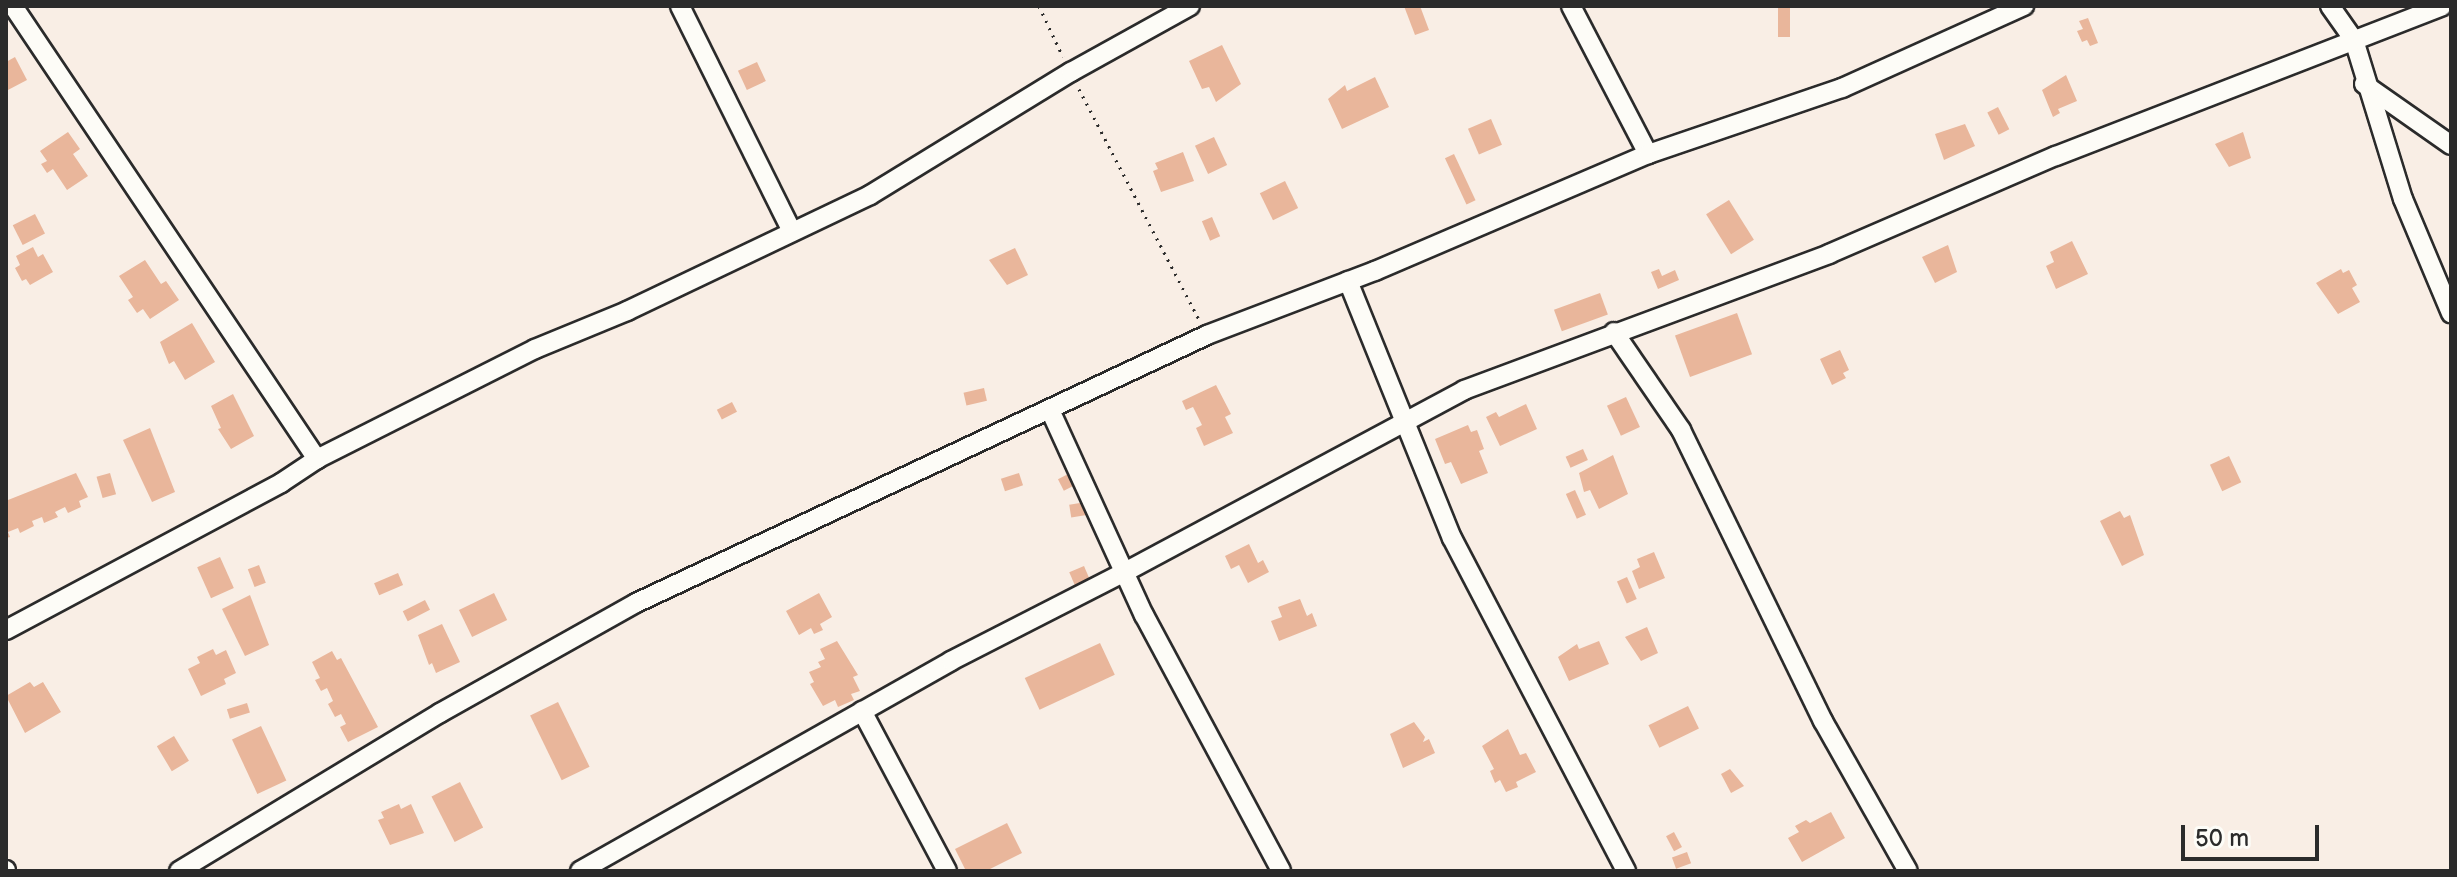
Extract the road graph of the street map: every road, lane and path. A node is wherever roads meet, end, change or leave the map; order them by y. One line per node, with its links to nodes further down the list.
1 (13, 6): 22 (street)
2 (680, 6): 15 (street)
3 (1039, 6): 11 (path)
4 (1190, 6): 11 (street)
5 (1571, 6): 14 (street)
6 (2024, 6): 9 (street)
7 (2330, 6): 10 (street)
8 (2442, 6): 10 (street)
9 (1989, 13): 14 (street)
10 (2354, 40): 12 (street); 18 (street)
11 (1071, 72): 15 (street); 19 (path)
12 (2364, 84): 13 (street); 17 (street)
13 (2451, 145)
14 (1648, 154): 16 (street)
15 (792, 232): 22 (street)
16 (1348, 281): 19 (street); 21 (street)
17 (2451, 313)
18 (1614, 332): 21 (street); 31 (street)
19 (1207, 335): 20 (street)
20 (1050, 410): 23 (street); 27 (street)
21 (1403, 423): 23 (street); 30 (street)
22 (317, 459): 24 (street)
23 (1125, 572): 25 (street); 29 (street)
24 (6, 630)
25 (862, 711): 26 (street); 28 (street)
26 (587, 869)
27 (179, 871)
28 (947, 871)
29 (1281, 871)
30 (1626, 871)
31 (1908, 871)

